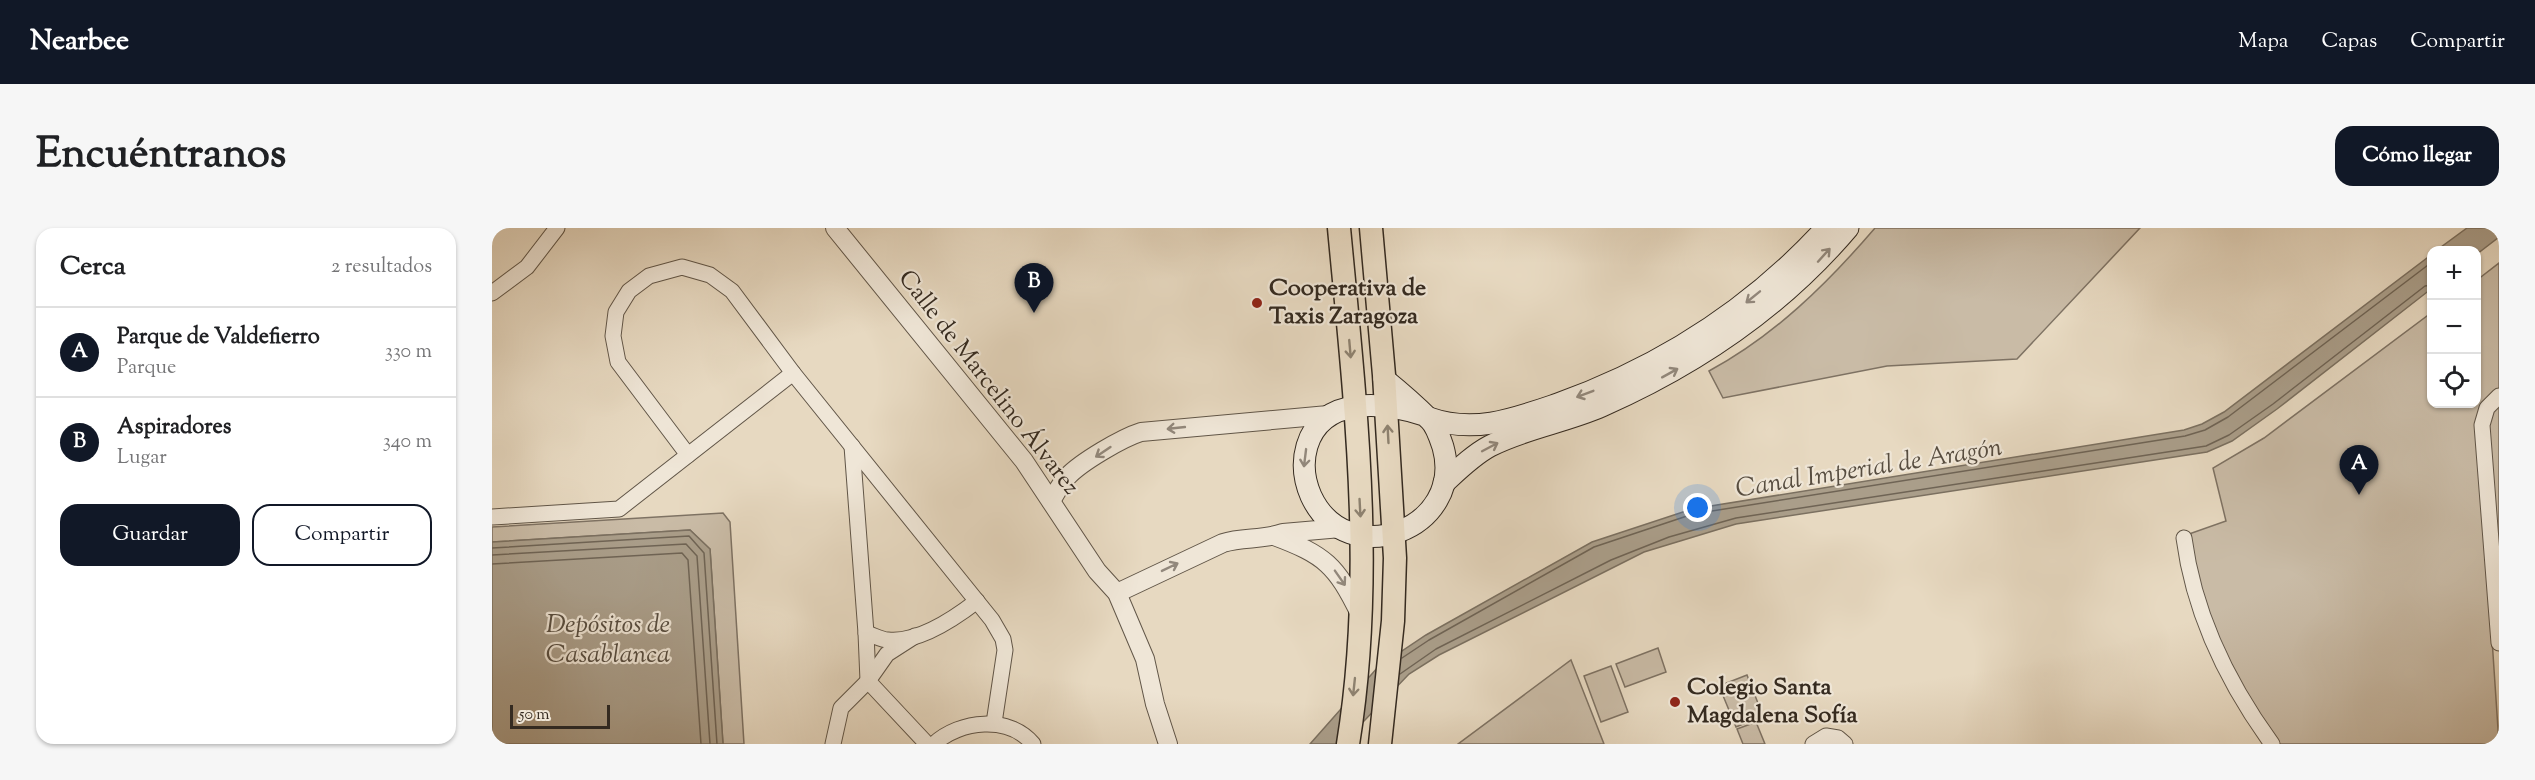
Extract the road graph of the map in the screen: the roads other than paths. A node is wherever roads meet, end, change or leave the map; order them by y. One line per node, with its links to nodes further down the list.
1 (557, 228): 7 (street)
2 (835, 228): 18 (street, Calle de Marcelino Álvarez)
3 (1339, 228): 12 (main road, one-way to 12)
4 (1371, 228): 9 (main road)
5 (1826, 228): 14 (main road, one-way to 14)
6 (1848, 228): 19 (main road, one-way to 6)
7 (492, 293)
8 (793, 373): 15 (street); 16 (street); 16 (street)
9 (1384, 380): 11 (main road); 14 (main road)
10 (2499, 396): 26 (street)
11 (1386, 406): 12 (main road); 14 (main road); 23 (main road, one-way to 11)
12 (1356, 408): 13 (main road); 22 (main road, one-way to 22)
13 (1328, 415): 17 (street, one-way to 17); 22 (main road, one-way to 22)
14 (1427, 417): 19 (main road)
15 (852, 446): 29 (street); 31 (street)
16 (688, 455): 21 (street)
17 (1068, 476): 18 (street); 20 (street)
18 (1036, 478): 20 (street, Calle de Marcelino Álvarez)
19 (1444, 483): 23 (main road)
20 (1052, 501): 27 (street, Calle de Marcelino Álvarez)
21 (492, 516)
22 (1351, 532): 23 (main road); 24 (street); 30 (main road)
23 (1394, 534): 43 (main road)
24 (1274, 536): 28 (street, one-way to 24); 30 (street, one-way to 30)
25 (2184, 538): 46 (street)
26 (2496, 554): 33 (street)
27 (1097, 571): 28 (street, Calle de Marcelino Álvarez); 35 (street, Calle de Marcelino Álvarez)
28 (1117, 593): 35 (street, Calle de Marcelino Álvarez)
29 (977, 601): 32 (street); 36 (street)
30 (1360, 622): 42 (main road, one-way to 42)
31 (866, 633): 32 (street); 34 (street)
32 (915, 636): 34 (street)
33 (2499, 643)
34 (868, 681): 37 (street); 38 (street)
35 (1155, 704): 41 (street, Calle de Marcelino Álvarez)
36 (994, 723): 39 (street); 40 (street)
37 (833, 744)
38 (927, 744)
39 (934, 744)
40 (1033, 744)
41 (1168, 744)
42 (1348, 744)
43 (1380, 744)
44 (1813, 744): 45 (street)
45 (1845, 744)
46 (2272, 744)

